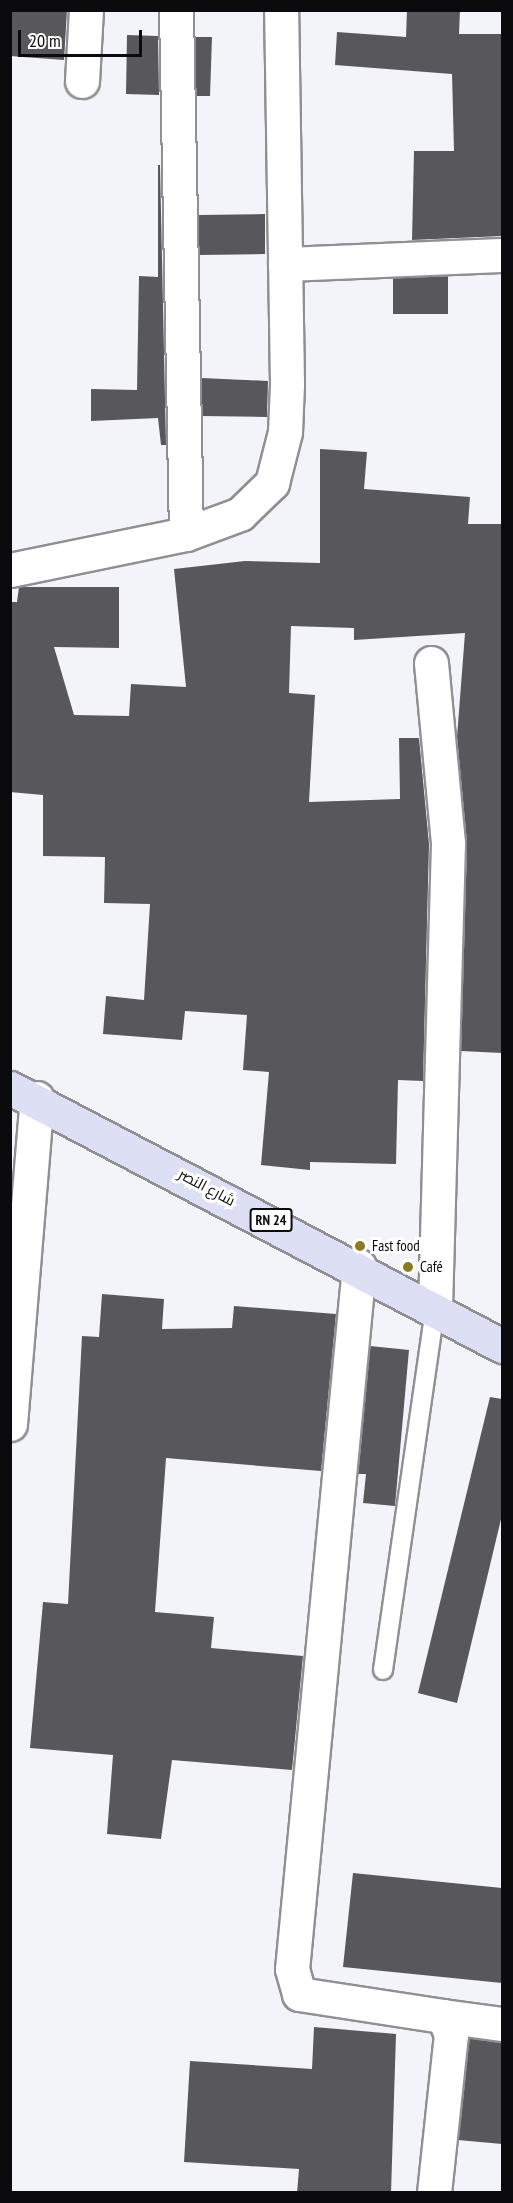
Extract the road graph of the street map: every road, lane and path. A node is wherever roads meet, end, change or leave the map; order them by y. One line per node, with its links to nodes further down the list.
1 (86, 10): 4 (street)
2 (176, 10): 7 (street)
3 (281, 10): 6 (street)
4 (82, 81)
5 (502, 255): 6 (street)
6 (285, 264): 7 (street)
7 (186, 534): 8 (street)
8 (10, 570)
9 (430, 663): 12 (street)
10 (19, 1089): 11 (main road, شارع النصر / RN 24); 14 (street)
11 (359, 1266): 12 (main road, شارع النصر / RN 24); 16 (street)
12 (435, 1310): 13 (main road, شارع النصر / RN 24); 15 (lane)
13 (502, 1346)
14 (10, 1424)
15 (383, 1670)
16 (443, 2016): 17 (street); 18 (street)
17 (502, 2024)
18 (434, 2193)

